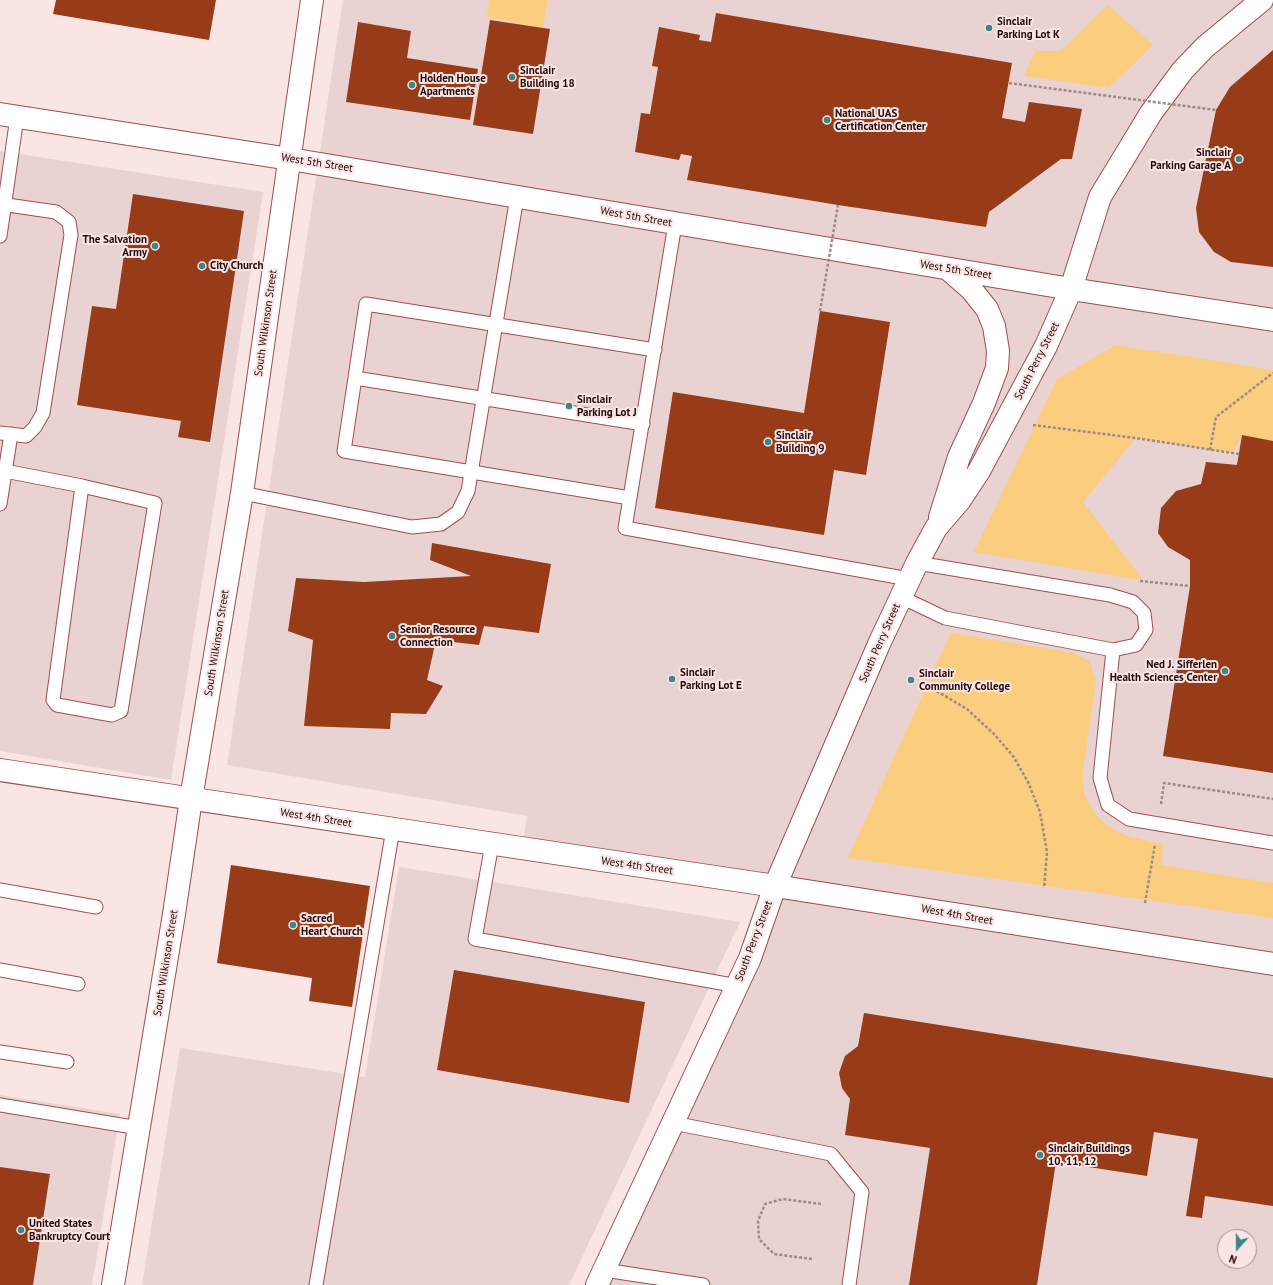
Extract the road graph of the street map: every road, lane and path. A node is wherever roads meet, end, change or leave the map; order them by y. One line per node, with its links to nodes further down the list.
1 (312, 0): 6 (main road, South Wilkinson Street)
2 (1262, 0): 13 (main road, South Perry Street)
3 (1008, 84): 4 (path, bridge)
4 (1216, 110)
5 (9, 115): 6 (main road, West 5th Street); 8 (lane)
6 (290, 159): 7 (main road, West 5th Street); 29 (main road, South Wilkinson Street)
7 (517, 197): 10 (main road, West 5th Street); 16 (lane)
8 (2, 204): 11 (lane); 23 (lane)
9 (838, 205): 14 (path, bridge)
10 (676, 224): 12 (main road, West 5th Street); 17 (lane)
11 (0, 236)
12 (948, 269): 13 (main road, West 5th Street); 32 (main road)
13 (1071, 289): 15 (main road, West 5th Street); 32 (main road, South Perry Street)
14 (820, 311)
15 (1273, 320)
16 (496, 324): 17 (lane); 19 (lane); 20 (lane)
17 (655, 350): 21 (lane)
18 (1273, 373): 24 (path)
19 (355, 378): 20 (lane); 27 (lane)
20 (484, 398): 21 (lane); 27 (lane)
21 (642, 424): 30 (lane)
22 (1030, 424): 24 (path)
23 (5, 433): 26 (lane)
24 (1210, 450): 25 (path)
25 (1239, 454)
26 (5, 470): 28 (lane); 31 (lane)
27 (472, 472): 29 (lane); 30 (lane)
28 (82, 486): 28 (lane)
29 (242, 492): 37 (main road, South Wilkinson Street)
30 (630, 498): 33 (lane)
31 (0, 504)
32 (936, 528): 33 (main road, South Perry Street)
33 (909, 580): 34 (lane); 34 (lane); 41 (main road, South Perry Street)
34 (1113, 650): 39 (lane)
35 (928, 686): 42 (path)
36 (0, 770): 37 (main road, West 4th Street)
37 (191, 799): 38 (main road, West 4th Street); 53 (main road, South Wilkinson Street)
38 (393, 829): 40 (main road, West 4th Street); 58 (lane)
39 (1273, 843)
40 (492, 844): 41 (main road, West 4th Street); 48 (lane)
41 (775, 886): 45 (main road, West 4th Street); 48 (main road, South Perry Street)
42 (1044, 888)
43 (0, 890): 44 (lane)
44 (96, 907)
45 (1273, 964)
46 (0, 970): 47 (lane)
47 (78, 984)
48 (738, 986): 52 (main road, South Perry Street)
49 (0, 1052): 50 (lane)
50 (67, 1062)
51 (0, 1105): 53 (lane)
52 (673, 1123): 56 (main road, South Perry Street); 60 (lane)
53 (139, 1128): 57 (main road, South Wilkinson Street)
54 (821, 1204): 55 (path)
55 (812, 1259)
56 (601, 1277): 59 (lane)
57 (113, 1285)
58 (316, 1285)
59 (703, 1285)
60 (849, 1285)

